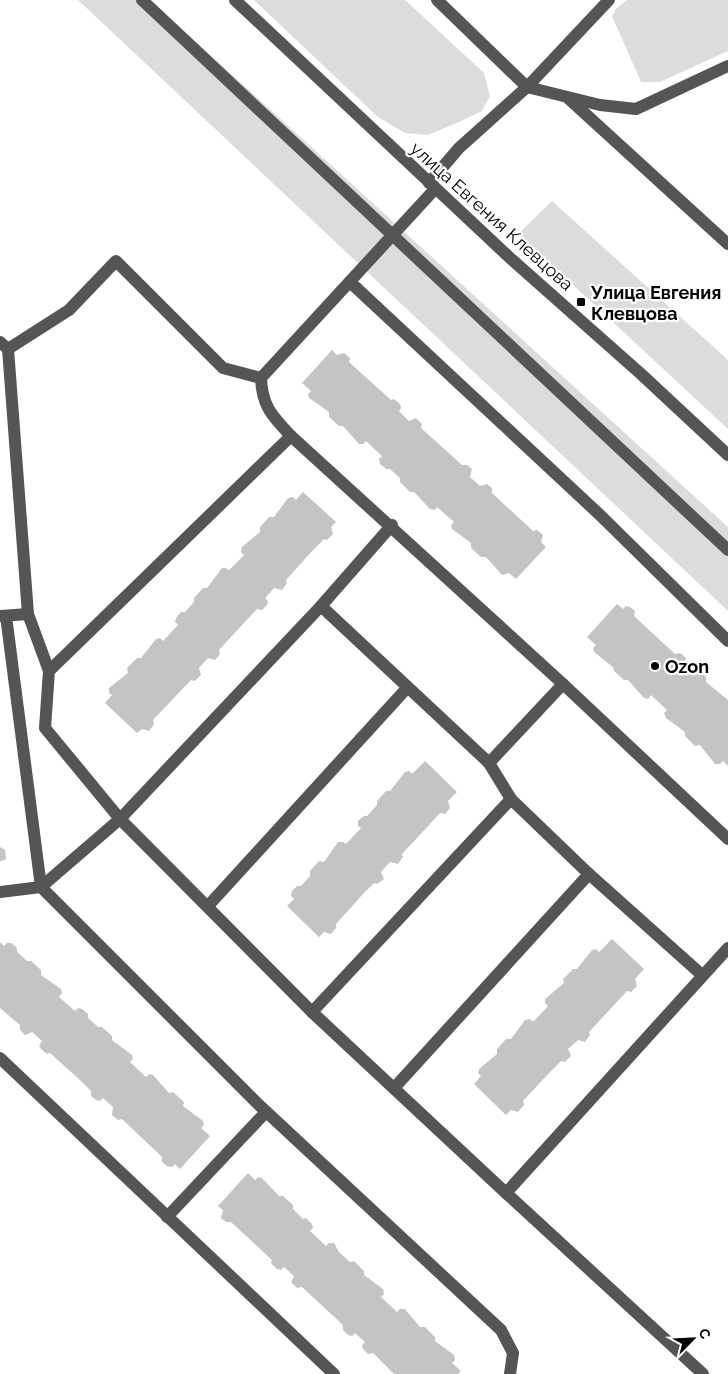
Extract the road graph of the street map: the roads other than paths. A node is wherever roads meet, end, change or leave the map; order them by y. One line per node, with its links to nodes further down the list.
1 (142, 0): 9 (street)
2 (235, 0): 8 (street, улица Евгения Клевцова)
3 (437, 0): 6 (street)
4 (609, 0): 6 (street)
5 (728, 66): 7 (street)
6 (527, 87): 7 (street); 8 (street)
7 (566, 96): 10 (street)
8 (432, 186): 9 (street); 15 (street, улица Евгения Клевцова)
9 (393, 236): 11 (street); 17 (street)
10 (728, 244)
11 (350, 282): 13 (street); 21 (street)
12 (4, 345): 13 (street); 19 (street)
13 (261, 378): 14 (street)
14 (291, 436): 16 (street); 22 (street)
15 (728, 455)
16 (392, 525): 18 (street); 23 (street)
17 (728, 550)
18 (321, 606): 24 (street); 27 (street)
19 (28, 614): 20 (street); 22 (street)
20 (3, 616): 30 (street)
21 (728, 641)
22 (49, 671): 27 (street)
23 (563, 684): 25 (street); 28 (street)
24 (407, 688): 25 (street); 32 (street)
25 (489, 763): 26 (street)
26 (512, 798): 29 (street); 35 (street)
27 (120, 819): 30 (street); 32 (street)
28 (728, 840)
29 (588, 874): 34 (street); 37 (street)
30 (41, 887): 31 (street); 38 (street)
31 (0, 892)
32 (208, 906): 35 (street)
33 (728, 948): 34 (street)
34 (702, 975): 39 (street)
35 (312, 1012): 37 (street)
36 (0, 1058): 40 (street)
37 (395, 1087): 39 (street)
38 (266, 1112): 40 (street); 42 (street)
39 (506, 1193): 43 (street)
40 (168, 1216): 41 (street)
41 (334, 1374)
42 (510, 1374)
43 (703, 1374)

